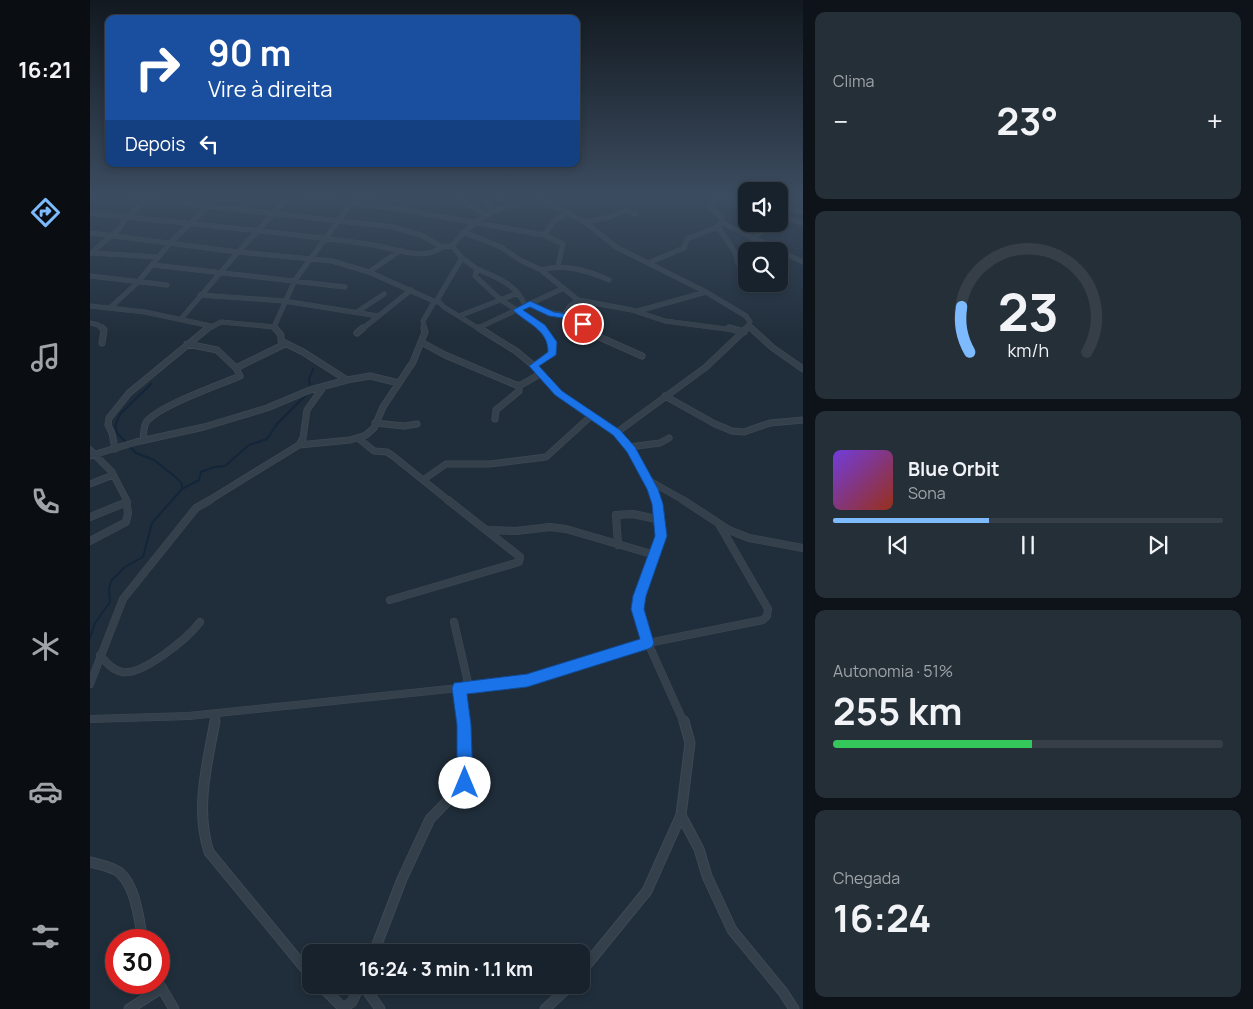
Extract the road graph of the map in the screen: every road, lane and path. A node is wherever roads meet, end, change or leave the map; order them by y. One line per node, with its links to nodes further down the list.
1 (101, 244): 18 (street)
2 (168, 244): 19 (street)
3 (184, 244): 17 (street)
4 (245, 244): 17 (street)
5 (322, 244): 21 (street)
6 (367, 244): 16 (street)
7 (437, 244): 15 (street)
8 (494, 244): 28 (street)
9 (564, 244): 26 (street)
10 (612, 244): 23 (street)
11 (685, 244): 23 (street)
12 (731, 244): 24 (street)
13 (769, 244): 22 (street)
14 (452, 246): 15 (street); 20 (street)
15 (442, 247): 16 (street)
16 (401, 250): 29 (street)
17 (238, 252): 21 (street); 30 (street)
18 (91, 253): 19 (street)
19 (158, 257): 25 (street)
20 (462, 258): 27 (street); 46 (street)
21 (312, 259): 29 (street); 32 (street)
22 (803, 262)
23 (648, 263): 39 (street)
24 (738, 263)
25 (153, 265): 30 (street); 34 (street)
26 (558, 266): 28 (street); 33 (street)
27 (477, 269): 40 (street); 43 (street)
28 (541, 270): 37 (street)
29 (369, 272): 38 (street)
30 (219, 273): 32 (street); 42 (street)
31 (90, 276): 34 (street)
32 (295, 280): 36 (street); 45 (street)
33 (609, 280)
34 (138, 282): 35 (street); 49 (street)
35 (167, 285)
36 (345, 287)
37 (564, 288): 44 (street); 47 (street)
38 (411, 290): 46 (street); 54 (street)
39 (706, 292): 51 (street); 60 (street)
40 (518, 293): 43 (street); 47 (street)
41 (384, 294): 52 (street)
42 (200, 295): 45 (street); 56 (street)
43 (501, 300): 50 (street); 55 (street)
44 (578, 300): 51 (street); 53 (street)
45 (284, 301): 52 (street); 59 (street)
46 (437, 302): 55 (street); 65 (street)
47 (527, 305): 50 (street); 53 (street)
48 (90, 306): 49 (street)
49 (111, 307): 56 (street)
50 (517, 310): 62 (street); 70 (street)
51 (637, 311): 63 (street)
52 (357, 312): 54 (street)
53 (564, 315): 69 (street)
54 (378, 316): 64 (street)
55 (459, 316): 62 (street)
56 (181, 319): 58 (street)
57 (93, 323): 61 (street); 66 (street)
58 (211, 326): 59 (street); 67 (street)
59 (274, 327): 68 (street)
60 (749, 327): 63 (street); 72 (street)
61 (90, 328)
62 (478, 328): 70 (street)
63 (744, 332): 78 (street)
64 (357, 333)
65 (421, 342): 75 (street); 76 (street)
66 (102, 343)
67 (187, 344): 71 (street); 90 (street)
68 (285, 344): 71 (street); 74 (street)
69 (642, 356)
70 (534, 366): 73 (street)
71 (236, 368): 87 (street)
72 (803, 369)
73 (540, 374): 76 (street); 79 (street)
74 (347, 380): 75 (street); 77 (street)
75 (399, 383): 82 (street)
76 (519, 385): 80 (street)
77 (324, 386): 87 (street); 88 (street)
78 (665, 396): 81 (street); 84 (street)
79 (591, 416): 84 (street); 94 (street)
80 (495, 420)
81 (803, 420)
82 (375, 423): 83 (street); 85 (street)
83 (417, 424)
84 (616, 433): 89 (street)
85 (358, 438): 88 (street); 94 (street)
86 (669, 438): 89 (street)
87 (143, 440): 90 (street)
88 (298, 445): 109 (street)
89 (629, 447): 93 (street)
90 (115, 449): 91 (street)
91 (92, 453): 92 (street)
92 (113, 475): 95 (street); 96 (street)
93 (647, 479): 98 (street); 99 (street)
94 (424, 480): 100 (street)
95 (90, 484)
96 (127, 502): 97 (street); 101 (street)
97 (90, 517)
98 (660, 520): 102 (street); 104 (street)
99 (719, 524): 103 (street); 108 (street)
100 (486, 530): 102 (street); 105 (street)
101 (90, 541)
102 (618, 545): 104 (street)
103 (803, 548)
104 (655, 555): 108 (street)
105 (390, 600)
106 (200, 622): 109 (street)
107 (454, 622): 111 (street)
108 (648, 643): 111 (street); 115 (street)
109 (100, 655): 110 (street)
110 (90, 684)
111 (469, 687): 112 (street)
112 (459, 688): 113 (street); 118 (street)
113 (217, 713): 114 (street); 120 (street)
114 (90, 719)
115 (682, 815): 119 (street); 132 (street)
116 (90, 862): 117 (street)
117 (140, 929)
118 (377, 944)
119 (590, 961)
120 (302, 967)
121 (148, 994): 128 (street)
122 (165, 994): 129 (street)
123 (329, 994): 127 (street)
124 (357, 994): 127 (street)
125 (369, 994): 130 (street)
126 (562, 994): 131 (street)
127 (348, 1008)
128 (129, 1009)
129 (174, 1009)
130 (380, 1009)
131 (546, 1009)
132 (794, 1009)

